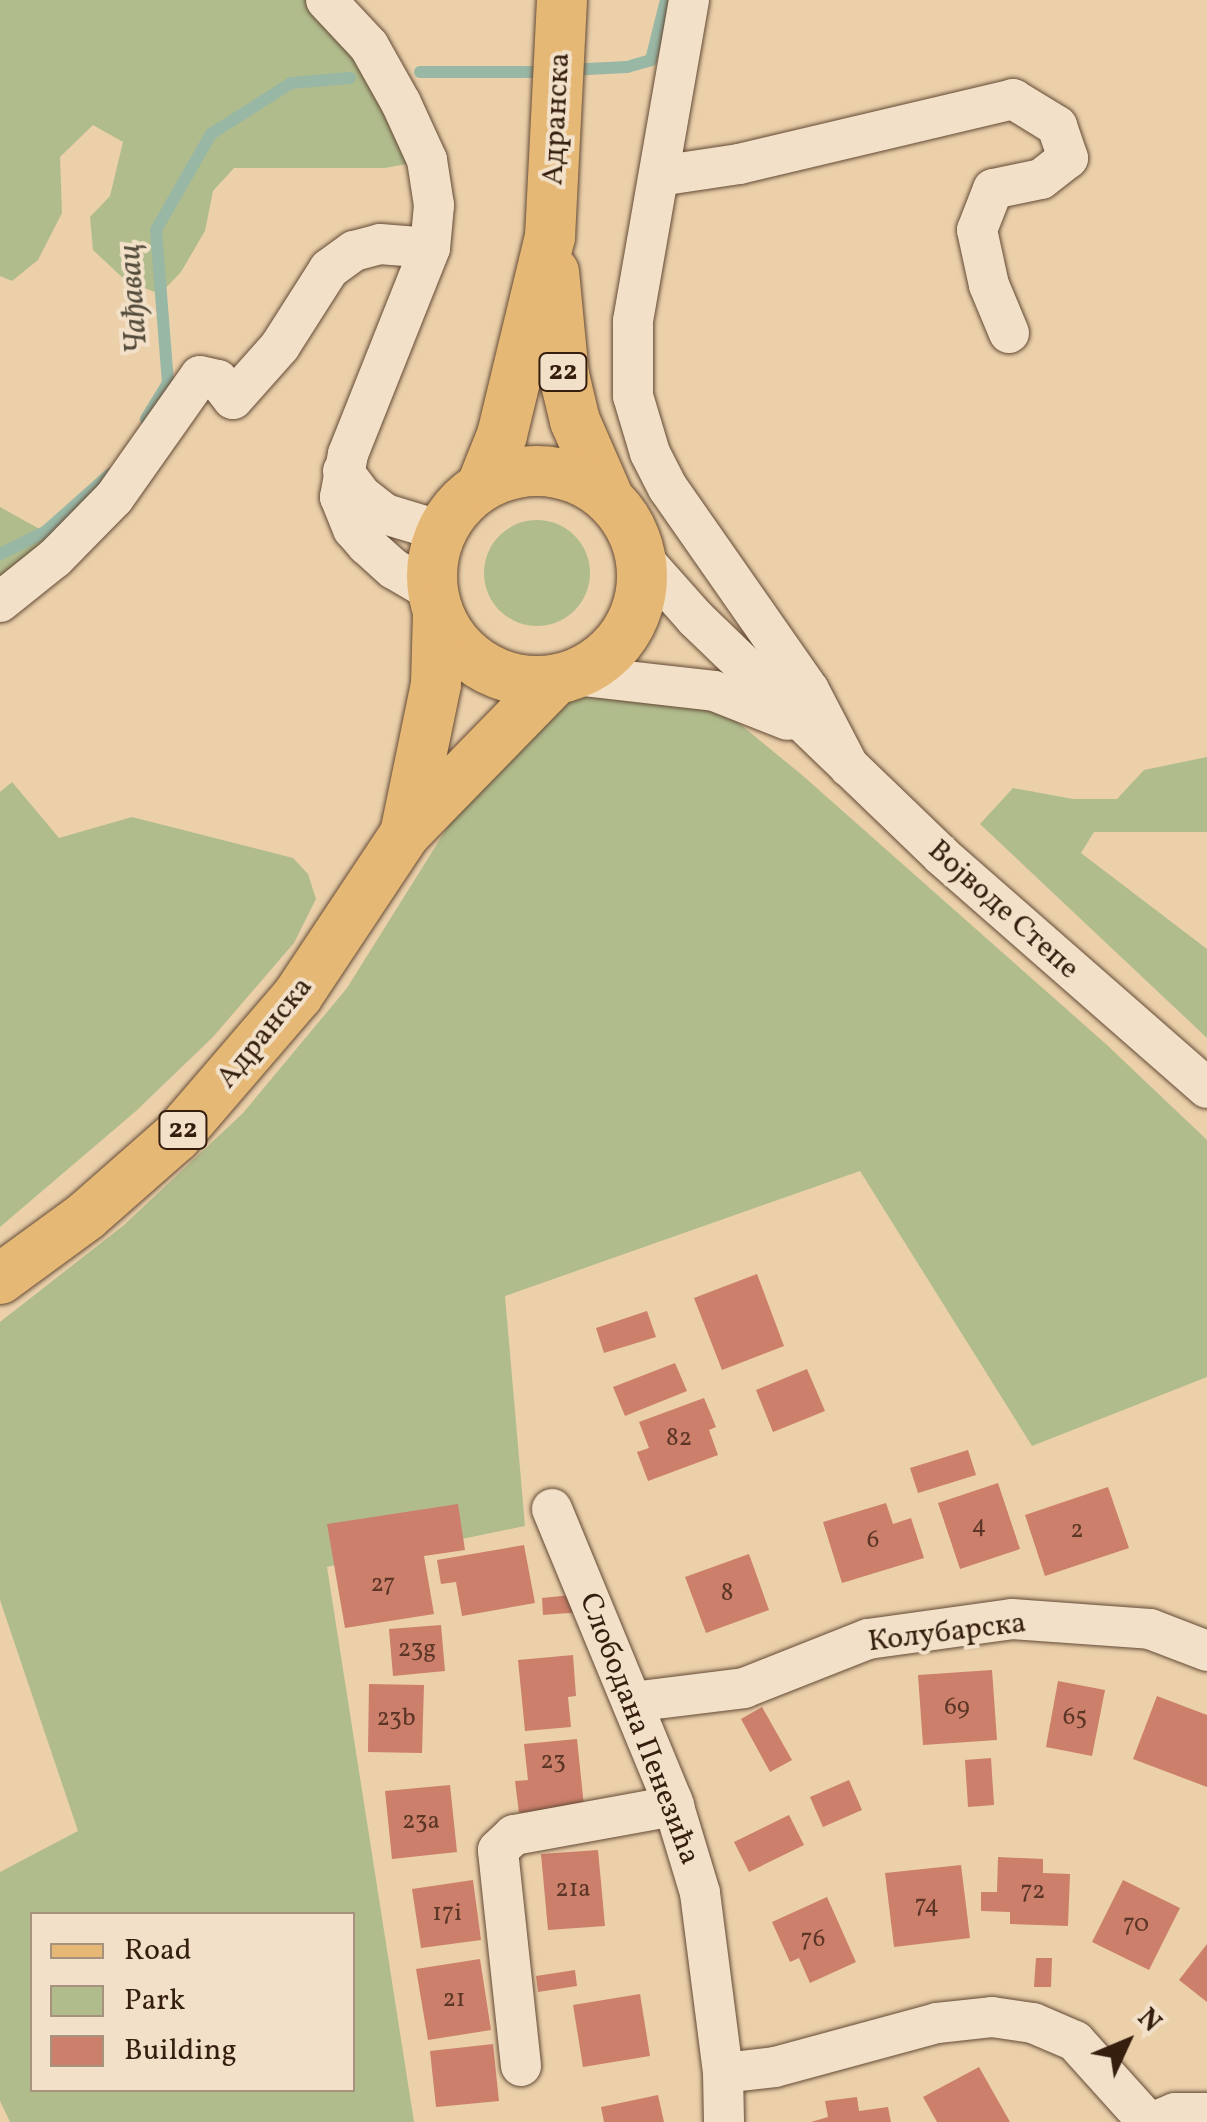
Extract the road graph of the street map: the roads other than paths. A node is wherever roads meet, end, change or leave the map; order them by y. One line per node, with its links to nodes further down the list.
1 (326, 0): 6 (street)
2 (689, 0): 4 (street)
3 (562, 14): 5 (main road, Адранска / 22)
4 (658, 176): 7 (street); 17 (street)
5 (550, 237): 9 (main road, Адранска / 22); 10 (main road, Адранска / 22)
6 (430, 248): 8 (street); 13 (street)
7 (1009, 333)
8 (343, 471): 11 (street); 14 (street)
9 (482, 486): 10 (main road, 22); 11 (main road, 22)
10 (609, 499): 12 (main road, 22)
11 (441, 532): 14 (main road, 22)
12 (640, 556): 15 (main road, 22); 16 (street, Војводе Степе)
13 (0, 602)
14 (435, 602): 15 (main road); 18 (main road, Адранска / 22)
15 (565, 677): 16 (street, Војводе Степе); 18 (main road, Адранска / 22)
16 (805, 726): 17 (street, Војводе Степе)
17 (849, 767): 19 (street, Војводе Степе)
18 (405, 834): 20 (main road, Адранска / 22)
19 (1207, 1088)
20 (0, 1279)
21 (552, 1509): 23 (street, Слободана Пенезића)
22 (1207, 1651): 23 (street, Колубарска)
23 (632, 1702): 24 (street, Слободана Пенезића)
24 (674, 1806): 25 (street); 26 (street, Слободана Пенезића)
25 (521, 2066)
26 (722, 2073): 28 (street, Слободана Пенезића); 29 (street)
27 (1207, 2113): 29 (street)
28 (724, 2122)
29 (1150, 2122)

